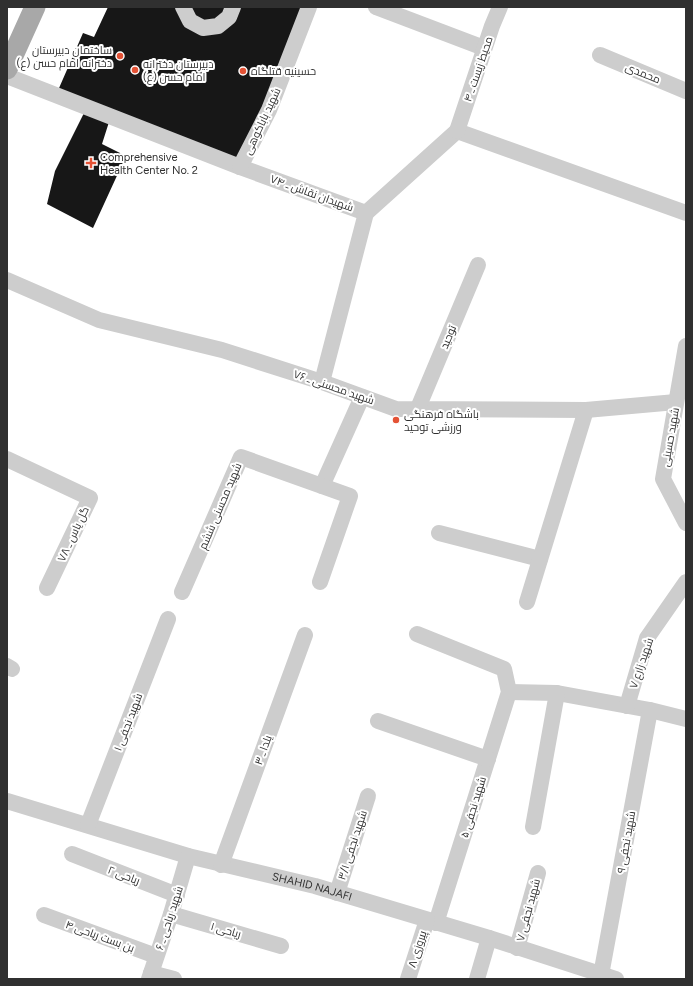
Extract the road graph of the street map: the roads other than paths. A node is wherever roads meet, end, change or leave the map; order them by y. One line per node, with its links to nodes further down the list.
1 (34, 7): 9 (main road)
2 (183, 7): 3 (street)
3 (233, 7)
4 (309, 7): 13 (street, شهید باباکوهی)
5 (376, 7): 7 (street)
6 (500, 7): 7 (street, محیط زیست ـ ۴)
7 (484, 48): 12 (street, محیط زیست ـ ۴)
8 (600, 55): 11 (street, محمدی)
9 (7, 69)
10 (7, 76): 13 (street, شهیدان نقاش ـ ۷۴)
11 (686, 91)
12 (457, 131): 14 (street, شهیدان نقاش ـ ۷۴); 15 (street)
13 (240, 167): 14 (street, شهیدان نقاش ـ ۷۴)
14 (366, 213): 19 (street)
15 (686, 213)
16 (478, 265): 22 (street, توحید)
17 (7, 280): 19 (street, شهید محسنی ـ ۷۶)
18 (686, 346): 21 (street, شهید حسینی)
19 (322, 382): 20 (street, شهید محسنی ـ ۷۶)
20 (362, 397): 22 (street, شهید محسنی ـ ۷۶); 25 (street)
21 (676, 402): 23 (street, شهید محسنی ـ ۷۶); 26 (street, شهید حسینی)
22 (418, 408): 23 (street, شهید محسنی ـ ۷۶)
23 (586, 410): 28 (street)
24 (7, 459): 31 (street, گل یاس ـ ۷۸)
25 (322, 486): 29 (street); 32 (street, شهید محسنی ششم)
26 (686, 523)
27 (439, 533): 28 (street)
28 (540, 559): 33 (street)
29 (320, 582)
30 (686, 582): 39 (street, شهید زارع ۷)
31 (47, 588)
32 (182, 592)
33 (527, 602)
34 (168, 619): 46 (street, شهید نجفی ۱)
35 (417, 634): 37 (street)
36 (305, 635): 50 (street, یلدا ـ ۳)
37 (509, 692): 38 (street); 43 (street, شهید نجفی ۵)
38 (557, 693): 39 (street); 47 (street)
39 (627, 706): 40 (street)
40 (650, 710): 41 (street); 62 (street, شهید نجفی ۹)
41 (686, 719)
42 (378, 721): 43 (street)
43 (488, 759): 56 (street, شهید نجفی ۵)
44 (368, 796): 52 (street, شهید نجفی ۳/۱)
45 (7, 801): 46 (street, SHAHID NAJAFI)
46 (88, 825): 49 (street, SHAHID NAJAFI)
47 (533, 827)
48 (72, 854): 53 (street, ریاحی ۲)
49 (188, 856): 50 (street, SHAHID NAJAFI); 53 (street, شهید ریاحی ـ ۶)
50 (221, 865): 52 (street, SHAHID NAJAFI)
51 (538, 873): 59 (street, شهید نجفی ۷)
52 (337, 893): 56 (street, SHAHID NAJAFI)
53 (177, 895): 54 (street, شهید ریاحی ـ ۶)
54 (171, 914): 58 (street, ریاحی ۱); 60 (street, شهید ریاحی ـ ۶)
55 (44, 915): 60 (street, بن بست ریاحی ۴)
56 (432, 921): 57 (street, SHAHID NAJAFI); 64 (street, پیروزی ۸)
57 (489, 938): 59 (street, SHAHID NAJAFI); 65 (street)
58 (281, 946)
59 (517, 948): 62 (street, SHAHID NAJAFI)
60 (156, 956): 61 (street, شهید ریاحی ـ ۶)
61 (150, 976): 63 (street)
62 (611, 978)
63 (174, 979)
64 (408, 979)
65 (478, 979)

